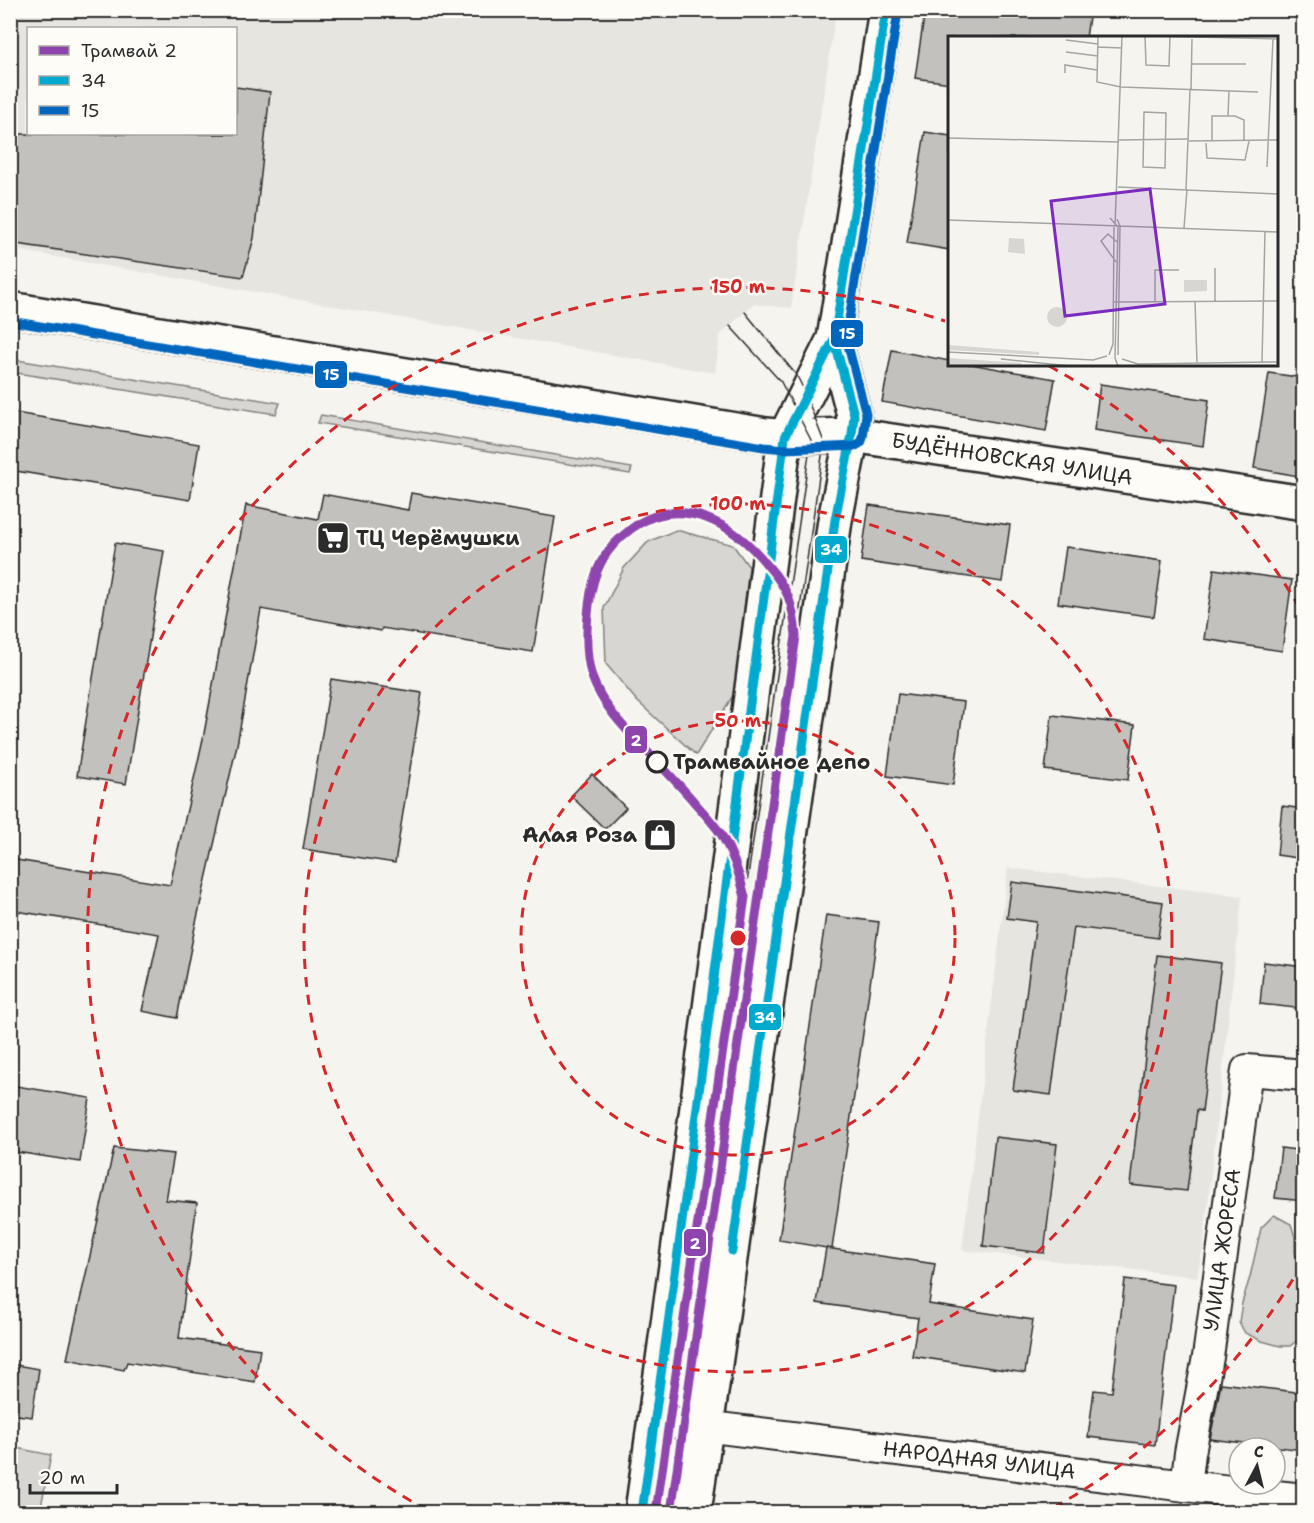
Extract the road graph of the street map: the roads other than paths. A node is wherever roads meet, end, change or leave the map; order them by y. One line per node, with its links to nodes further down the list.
1 (886, 10): 3 (main road)
2 (10, 309): 5 (main road, БУДЁННОВСКАЯ УЛИЦА)
3 (834, 339): 4 (main road); 5 (main road)
4 (852, 435): 5 (main road, БУДЁННОВСКАЯ УЛИЦА); 6 (main road, БУДЁННОВСКАЯ УЛИЦА); 9 (main road)
5 (785, 437): 8 (main road)
6 (1304, 503)
7 (1304, 1075): 10 (street, УЛИЦА ЖОРЕСА)
8 (655, 1420): 9 (street, НАРОДНАЯ УЛИЦА); 12 (main road)
9 (706, 1426): 10 (street, НАРОДНАЯ УЛИЦА); 13 (main road)
10 (1186, 1486): 11 (street, НАРОДНАЯ УЛИЦА)
11 (1304, 1499)
12 (642, 1512)
13 (694, 1512)

